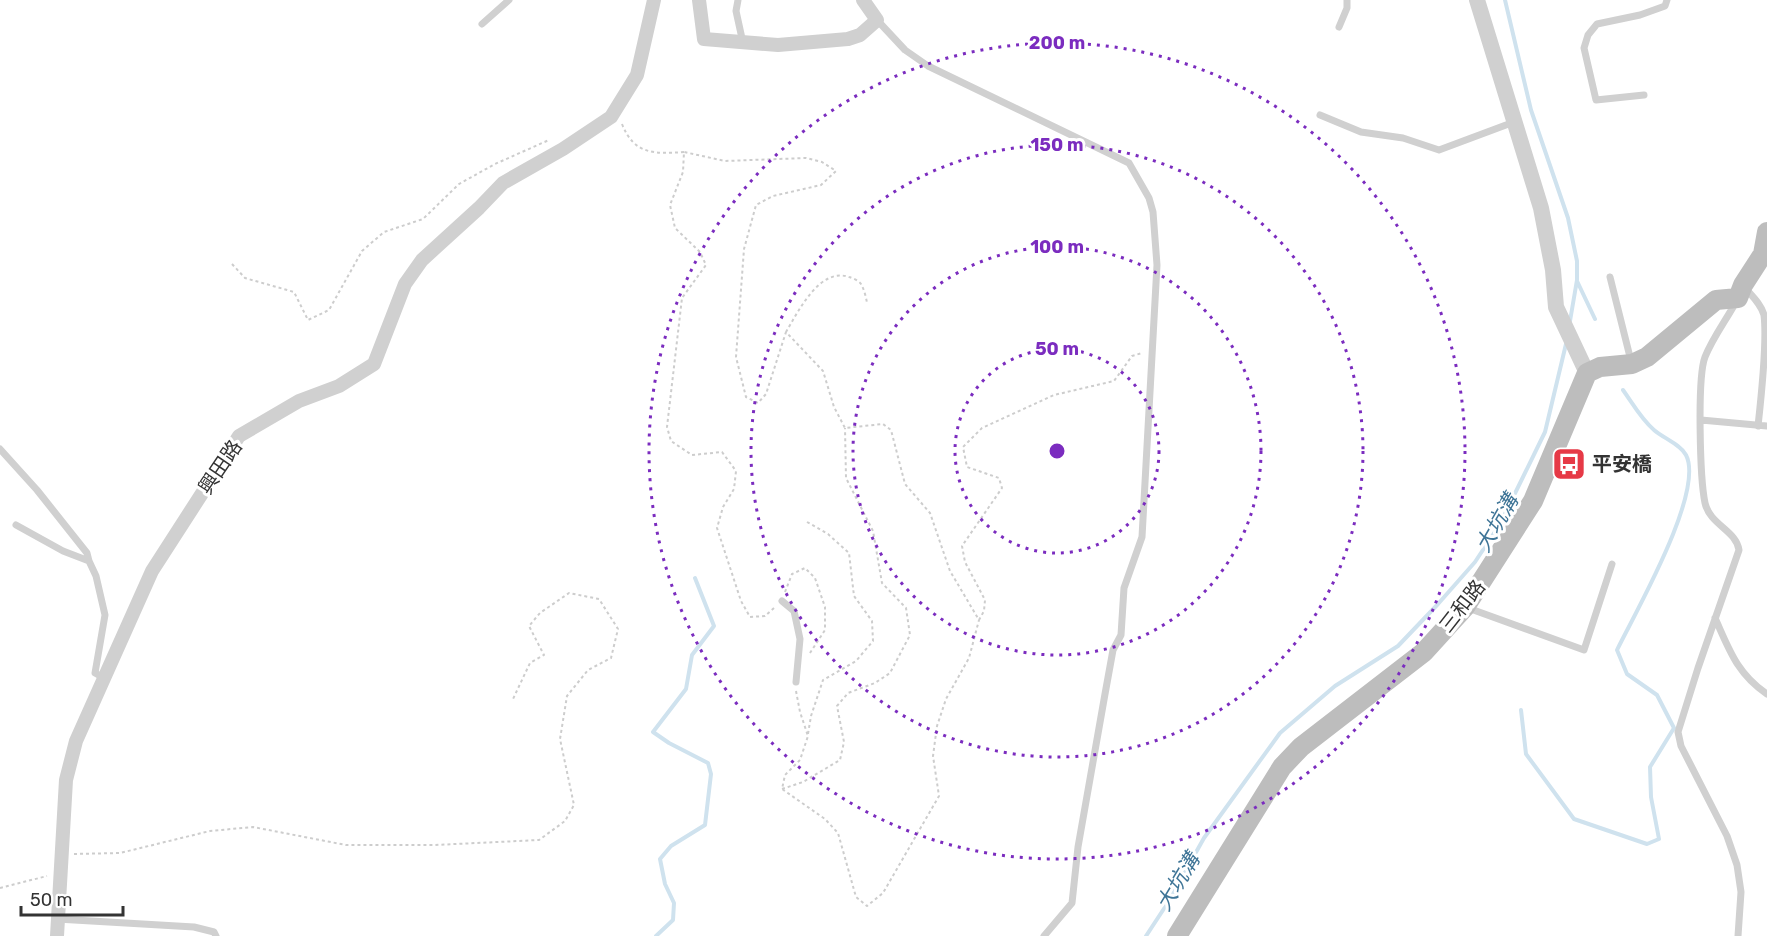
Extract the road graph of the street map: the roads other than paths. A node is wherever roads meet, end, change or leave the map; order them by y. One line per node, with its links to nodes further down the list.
1 (509, 0): 10 (lane)
2 (654, 0): 32 (street, 興田路)
3 (699, 0): 12 (street)
4 (738, 0): 12 (lane)
5 (863, 0): 9 (street)
6 (1347, 0): 11 (lane)
7 (1478, 0): 15 (street)
8 (1667, 0): 13 (lane)
9 (877, 20): 12 (street); 38 (lane)
10 (482, 24)
11 (1339, 27)
12 (743, 43)
13 (1644, 95)
14 (1320, 115): 15 (lane)
15 (1516, 121): 21 (street)
16 (1767, 232): 17 (main road)
17 (1765, 257): 19 (main road)
18 (1610, 277): 20 (lane)
19 (1740, 292): 20 (main road); 22 (lane); 23 (lane)
20 (1632, 364): 21 (main road)
21 (1584, 365): 30 (main road, 三和路)
22 (1701, 420): 23 (lane); 31 (lane)
23 (1758, 426): 24 (lane)
24 (1767, 426)
25 (0, 449): 27 (lane)
26 (16, 525): 27 (lane)
27 (89, 561): 32 (lane)
28 (1612, 564): 30 (lane)
29 (782, 601): 33 (lane)
30 (1465, 607): 39 (main road, 三和路)
31 (1715, 618): 34 (lane); 40 (lane)
32 (104, 678): 35 (street, 興田路)
33 (796, 682)
34 (1767, 694)
35 (57, 919): 36 (street, 興田路); 37 (lane)
36 (57, 936)
37 (216, 936)
38 (1044, 936)
39 (1177, 936)
40 (1738, 936)

